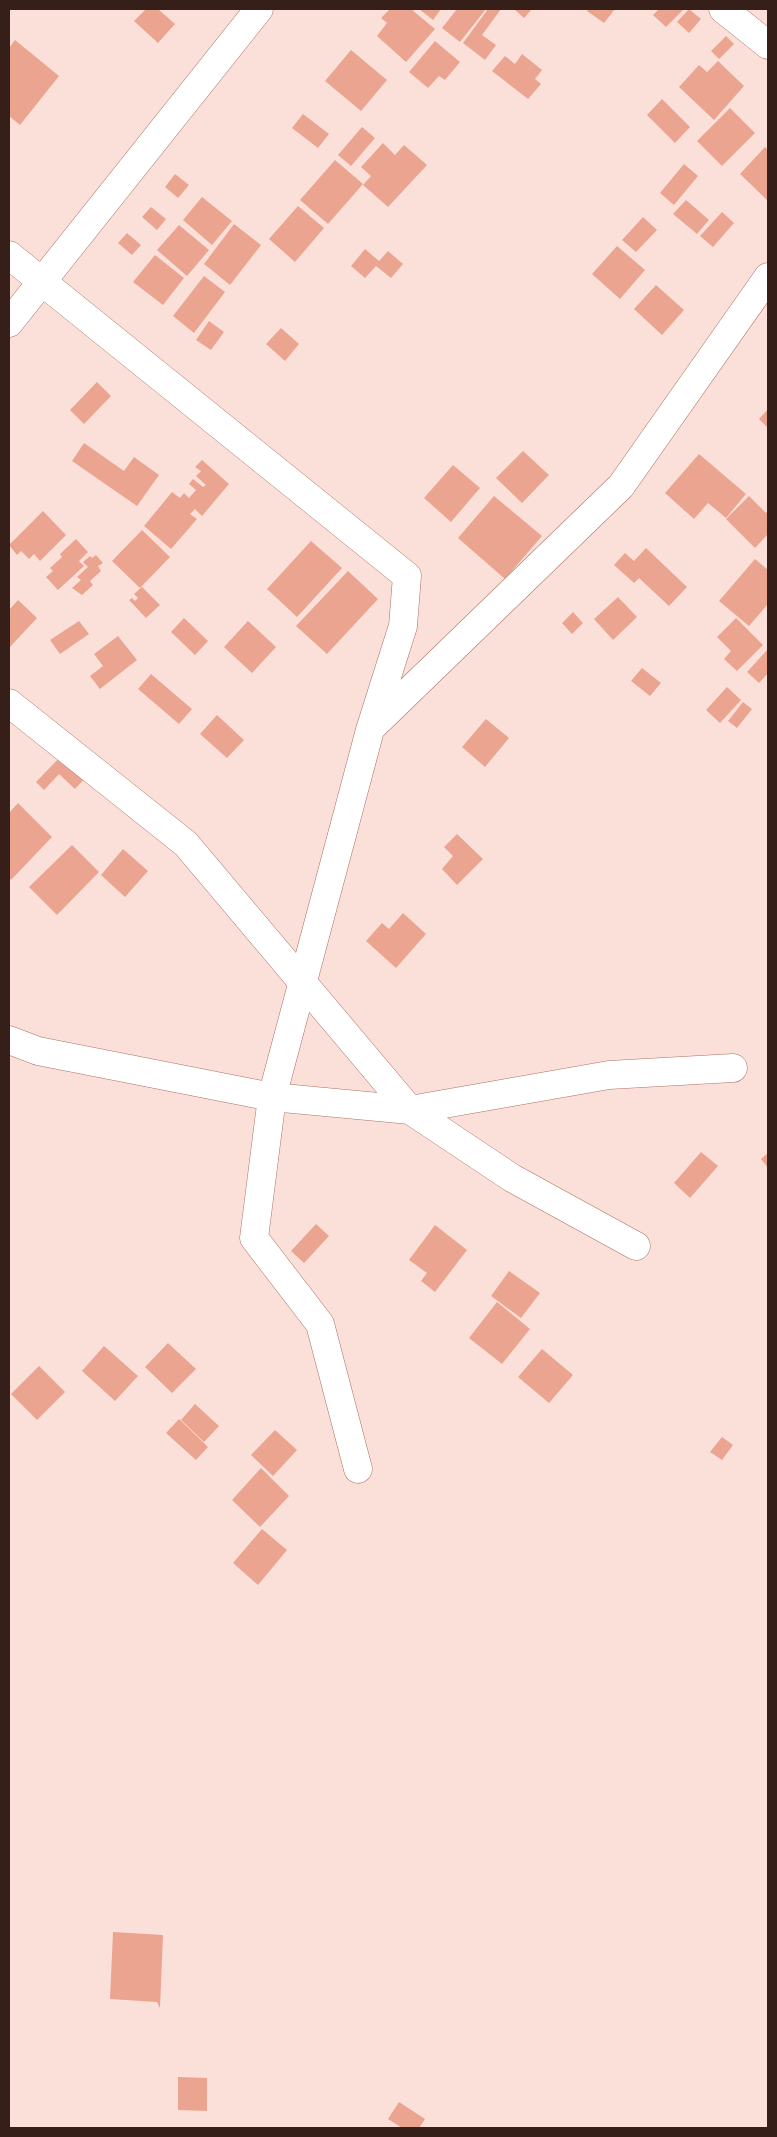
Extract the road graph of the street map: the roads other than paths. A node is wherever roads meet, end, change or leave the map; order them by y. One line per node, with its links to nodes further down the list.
1 (259, 9): 6 (street)
2 (722, 9): 3 (street)
3 (768, 45)
4 (9, 255): 6 (street)
5 (768, 277): 9 (street)
6 (42, 282): 7 (street); 9 (street)
7 (9, 323)
8 (9, 703): 10 (street)
9 (370, 730): 10 (street)
10 (302, 981): 13 (street); 14 (street)
11 (9, 1040): 13 (street)
12 (733, 1068): 14 (street)
13 (272, 1096): 14 (street); 16 (street)
14 (410, 1110): 15 (street)
15 (636, 1246)
16 (358, 1469)

